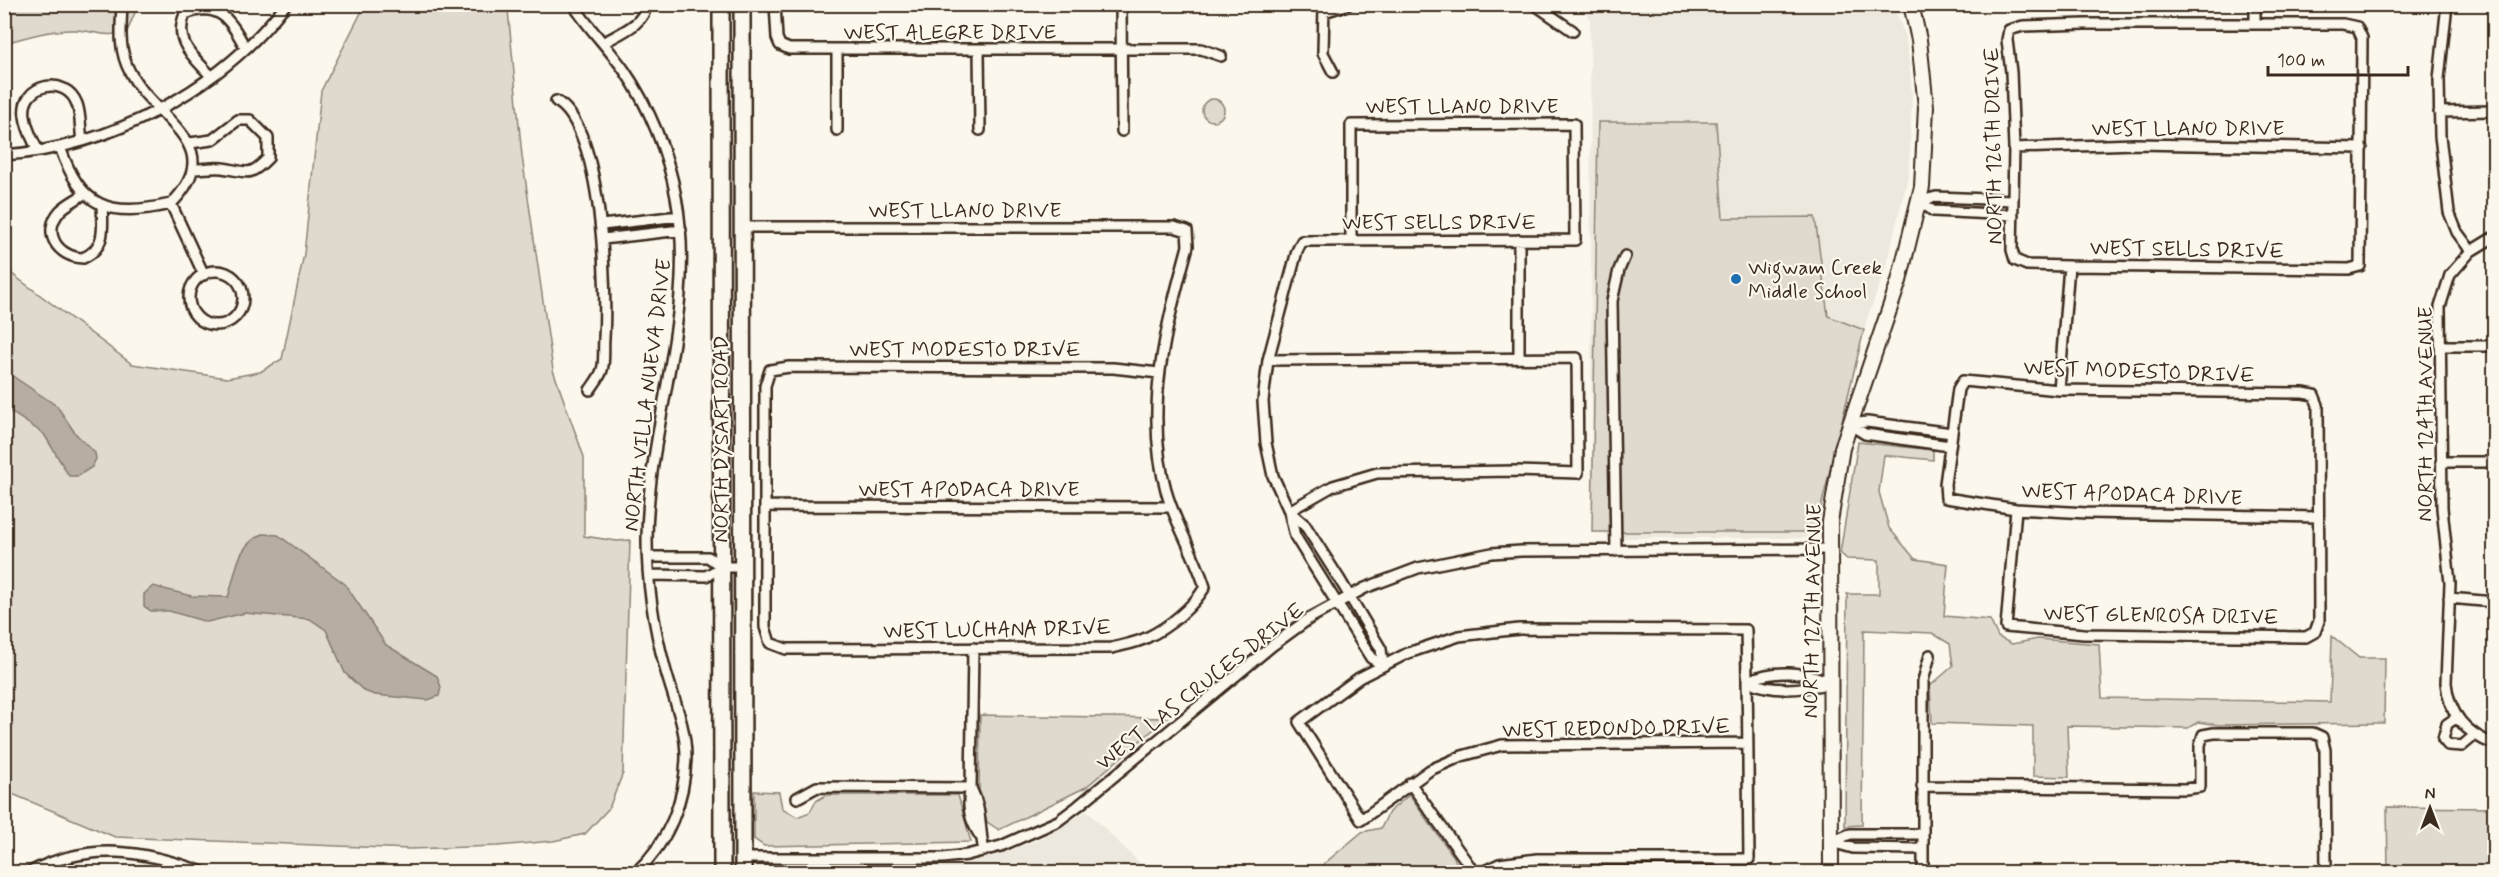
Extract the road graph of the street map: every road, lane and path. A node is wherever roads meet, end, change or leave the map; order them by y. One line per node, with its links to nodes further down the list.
1 (122, 4): 26 (street)
2 (286, 4): 18 (street)
3 (573, 4): 17 (street, NORTH VILLA NUEVA DRIVE)
4 (646, 4): 17 (street)
5 (721, 4): 80 (main road, NORTH DYSART ROAD)
6 (742, 4): 48 (main road, NORTH DYSART ROAD)
7 (775, 4): 20 (street, WEST ALEGRE DRIVE)
8 (1121, 4): 19 (street)
9 (1349, 4): 14 (street)
10 (1534, 4): 16 (street)
11 (1911, 4): 42 (street, NORTH 127TH AVENUE)
12 (2255, 4): 15 (street)
13 (2446, 4): 28 (street)
14 (1324, 8): 23 (street)
15 (2255, 24): 35 (street, NORTH 126TH DRIVE); 36 (street)
16 (1573, 31)
17 (603, 43): 46 (street, NORTH VILLA NUEVA DRIVE)
18 (245, 47): 24 (street); 24 (street)
19 (1121, 49): 21 (street, WEST ALEGRE DRIVE); 22 (street, WEST ALEGRE DRIVE); 31 (street)
20 (837, 50): 21 (street, WEST ALEGRE DRIVE); 29 (street)
21 (980, 50): 30 (street)
22 (1221, 56)
23 (1334, 72)
24 (211, 76): 26 (street)
25 (556, 101): 47 (street)
26 (160, 109): 32 (street); 33 (street)
27 (2494, 111): 28 (street)
28 (2439, 112): 55 (street)
29 (837, 130)
30 (980, 130)
31 (1122, 131)
32 (82, 141): 34 (street); 37 (street)
33 (190, 143): 39 (street); 39 (street)
34 (60, 147): 37 (street); 40 (street)
35 (2013, 148): 36 (street, WEST LLANO DRIVE); 41 (street, NORTH 126TH DRIVE)
36 (2362, 148): 58 (street, WEST SELLS DRIVE)
37 (38, 152): 38 (street)
38 (4, 155)
39 (194, 169): 43 (street)
40 (84, 194): 44 (street); 44 (street)
41 (2013, 200): 42 (street); 45 (street, NORTH 126TH DRIVE)
42 (1920, 201): 45 (street); 67 (street, NORTH 127TH AVENUE)
43 (171, 204): 44 (street); 59 (street)
44 (102, 206)
45 (2013, 215): 57 (street, NORTH 126TH DRIVE)
46 (679, 216): 47 (street); 49 (street, NORTH VILLA NUEVA DRIVE)
47 (602, 225): 51 (street)
48 (742, 227): 64 (street, WEST LLANO DRIVE); 81 (main road, NORTH DYSART ROAD)
49 (681, 230): 51 (street); 79 (street, NORTH VILLA NUEVA DRIVE)
50 (2494, 237): 55 (street, NORTH 124TH AVENUE)
51 (603, 239): 65 (street)
52 (1519, 240): 53 (street, WEST SELLS DRIVE); 54 (street, WEST SELLS DRIVE); 62 (street)
53 (1575, 240): 54 (street, WEST LLANO DRIVE)
54 (1351, 241): 63 (street, WEST SELLS DRIVE)
55 (2471, 251): 60 (street, NORTH 124TH AVENUE)
56 (1625, 256): 78 (street)
57 (2015, 260): 58 (street, WEST SELLS DRIVE)
58 (2069, 266): 66 (street)
59 (204, 275): 59 (street)
60 (2440, 346): 61 (street); 70 (street, NORTH 124TH AVENUE)
61 (2494, 346)
62 (1519, 358): 63 (street); 75 (street)
63 (1268, 360): 75 (street)
64 (1159, 374): 72 (street, WEST MODESTO DRIVE); 73 (street)
65 (590, 390)
66 (2059, 390): 68 (street, WEST MODESTO DRIVE); 76 (street, WEST MODESTO DRIVE)
67 (1849, 424): 68 (street); 69 (street); 77 (street, NORTH 127TH AVENUE)
68 (1952, 433): 69 (street)
69 (1950, 446): 74 (street, WEST APODACA DRIVE)
70 (2441, 462): 71 (street); 84 (street, NORTH 124TH AVENUE)
71 (2494, 462)
72 (766, 506): 73 (street, WEST APODACA DRIVE); 87 (street, WEST LUCHANA DRIVE)
73 (1172, 507): 87 (street, WEST LUCHANA DRIVE)
74 (2016, 509): 76 (street, WEST APODACA DRIVE); 76 (street, WEST GLENROSA DRIVE)
75 (1289, 511): 83 (street); 86 (street)
76 (2318, 517)
77 (1830, 549): 78 (street, WEST LAS CRUCES DRIVE); 91 (street, NORTH 127TH AVENUE)
78 (1616, 550): 83 (street, WEST LAS CRUCES DRIVE)
79 (648, 556): 80 (street); 82 (street, NORTH VILLA NUEVA DRIVE)
80 (722, 567): 81 (street); 82 (street); 104 (main road, NORTH DYSART ROAD)
81 (743, 567): 105 (main road, NORTH DYSART ROAD)
82 (649, 575): 108 (street, NORTH VILLA NUEVA DRIVE)
83 (1350, 596): 86 (street, WEST LAS CRUCES DRIVE); 89 (street)
84 (2449, 598): 85 (street); 92 (street, NORTH 124TH AVENUE)
85 (2494, 602)
86 (1338, 603): 89 (street); 103 (street, WEST LAS CRUCES DRIVE)
87 (973, 648): 98 (street)
88 (1930, 656): 97 (street)
89 (1383, 665): 90 (street); 96 (street, WEST REDONDO DRIVE)
90 (1748, 681): 91 (street); 94 (street)
91 (1831, 683): 101 (street, NORTH 127TH AVENUE)
92 (2456, 718): 93 (street, NORTH 124TH AVENUE); 93 (street)
93 (2475, 735): 95 (street, NORTH 124TH AVENUE)
94 (1748, 743): 96 (street, WEST REDONDO DRIVE); 110 (street)
95 (2494, 744)
96 (1410, 783): 109 (street)
97 (1923, 786): 100 (street); 113 (street)
98 (971, 788): 99 (street); 103 (street)
99 (797, 798)
100 (1923, 834): 101 (street); 102 (street)
101 (1831, 842): 102 (street); 111 (street, NORTH 127TH AVENUE)
102 (1923, 849): 112 (street)
103 (984, 851): 105 (street, WEST LAS CRUCES DRIVE)
104 (722, 865): 105 (main road)
105 (743, 865)
106 (30, 873): 107 (street)
107 (203, 873)
108 (636, 873)
109 (1473, 873)
110 (1482, 873)
111 (1831, 873)
112 (1923, 873)
113 (2326, 873)

